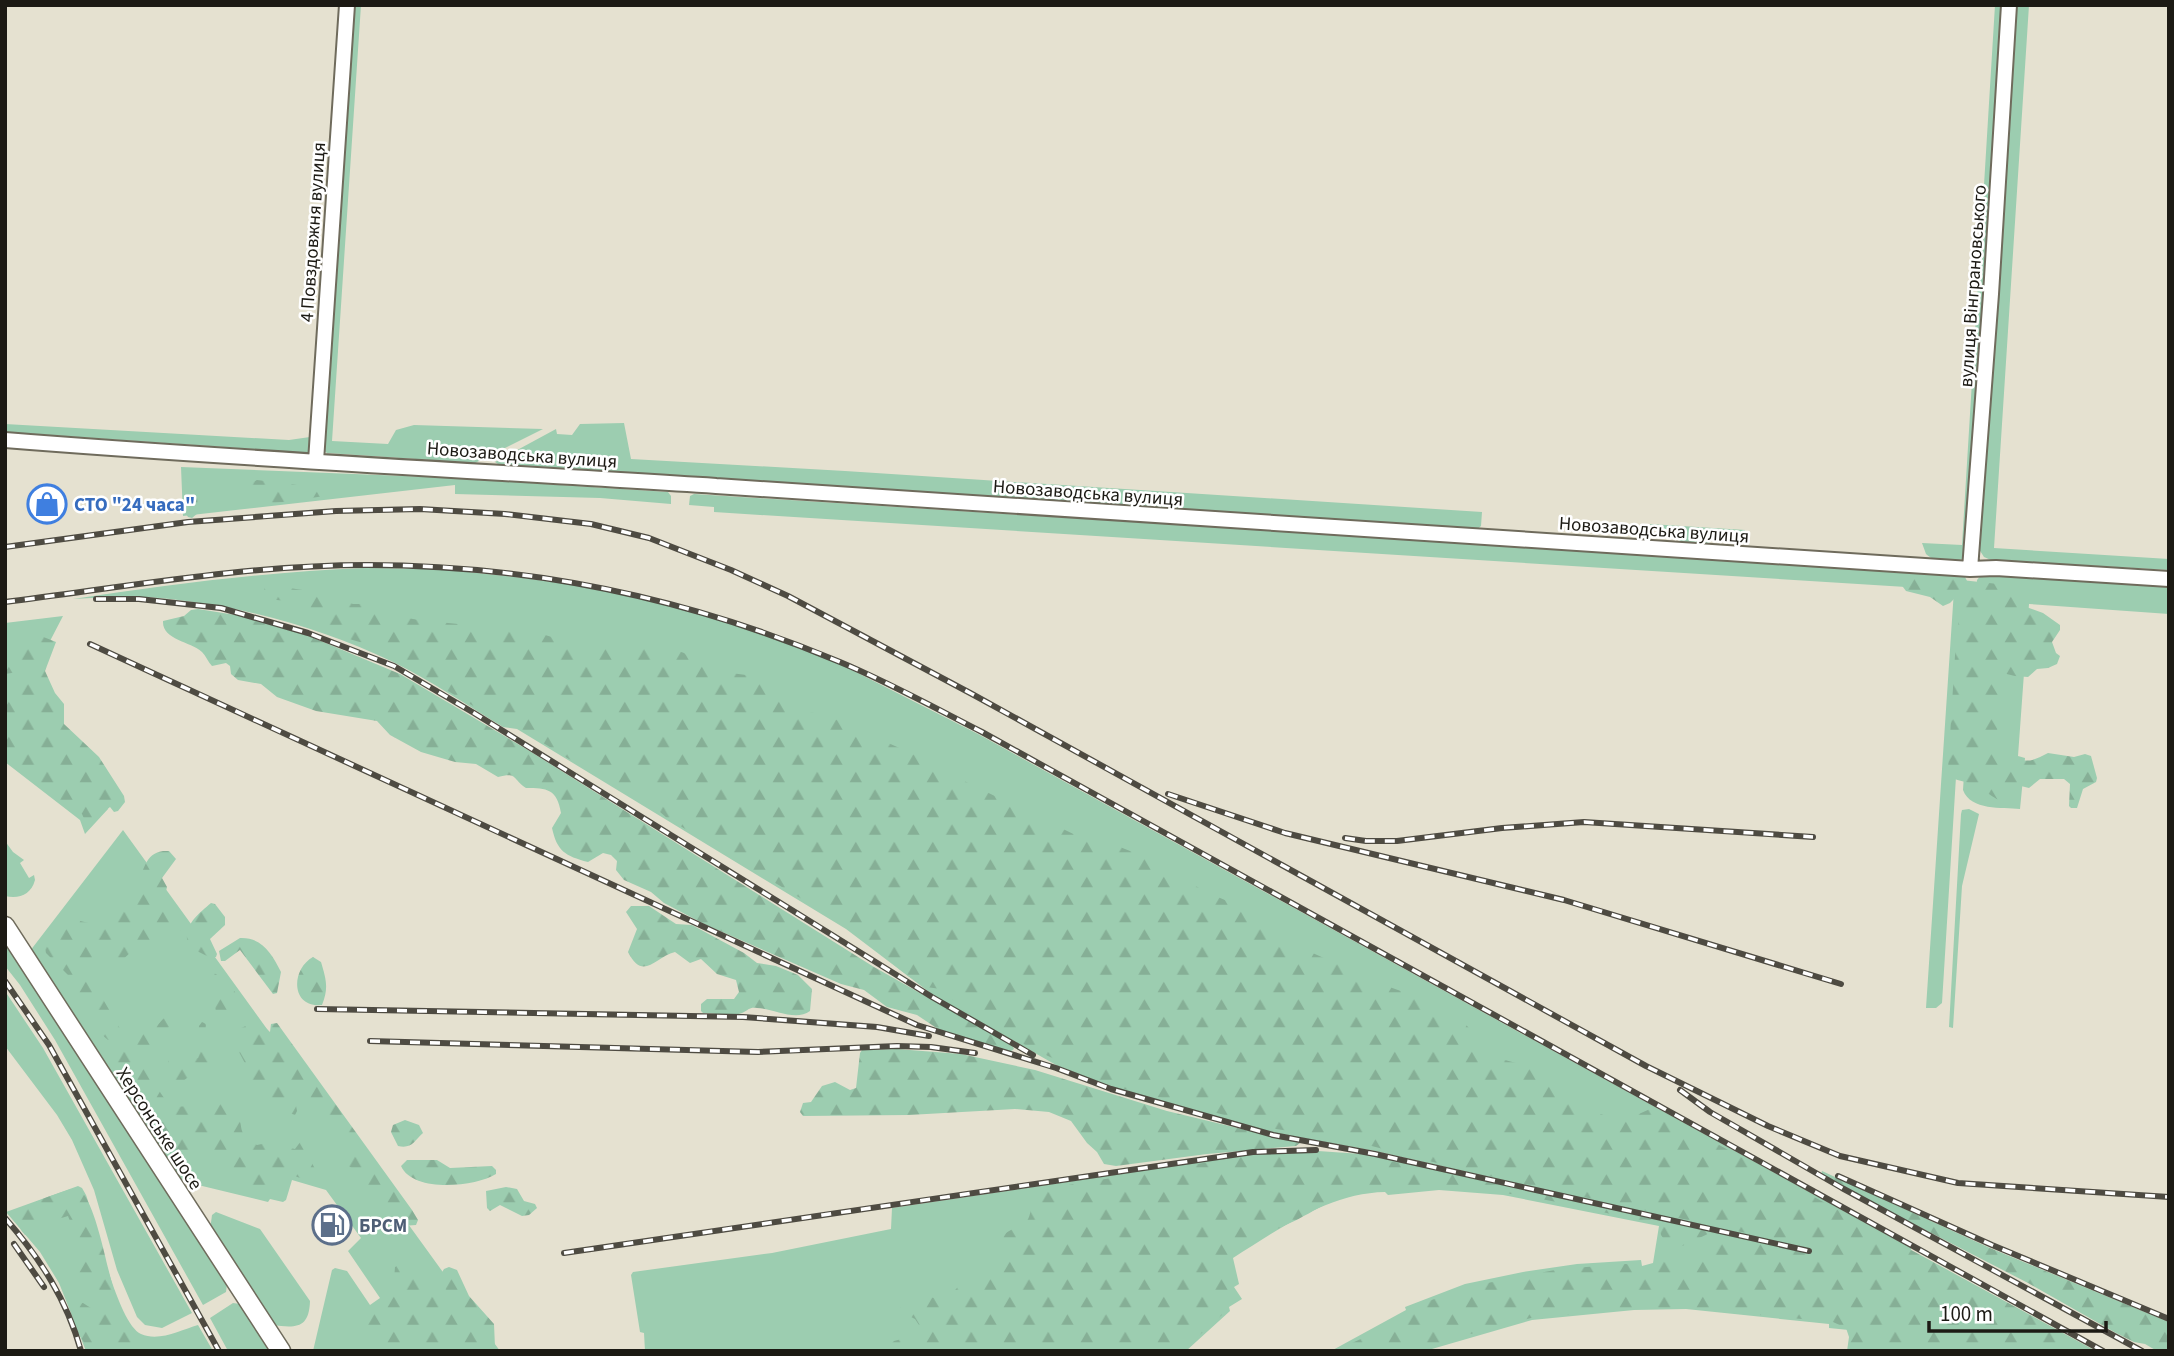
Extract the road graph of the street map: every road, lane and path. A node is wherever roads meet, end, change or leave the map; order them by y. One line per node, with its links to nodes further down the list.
1 (347, 5): 4 (street, 4 Повздовжня вулиця)
2 (2010, 5): 5 (street, вулиця Вінграновського)
3 (5, 440): 4 (street, Новозаводська вулиця)
4 (316, 461): 5 (street, Новозаводська вулиця)
5 (1970, 569): 6 (street, Новозаводська вулиця)
6 (2169, 579)
7 (5, 926): 8 (main road, Херсонське шосе)
8 (281, 1351)

